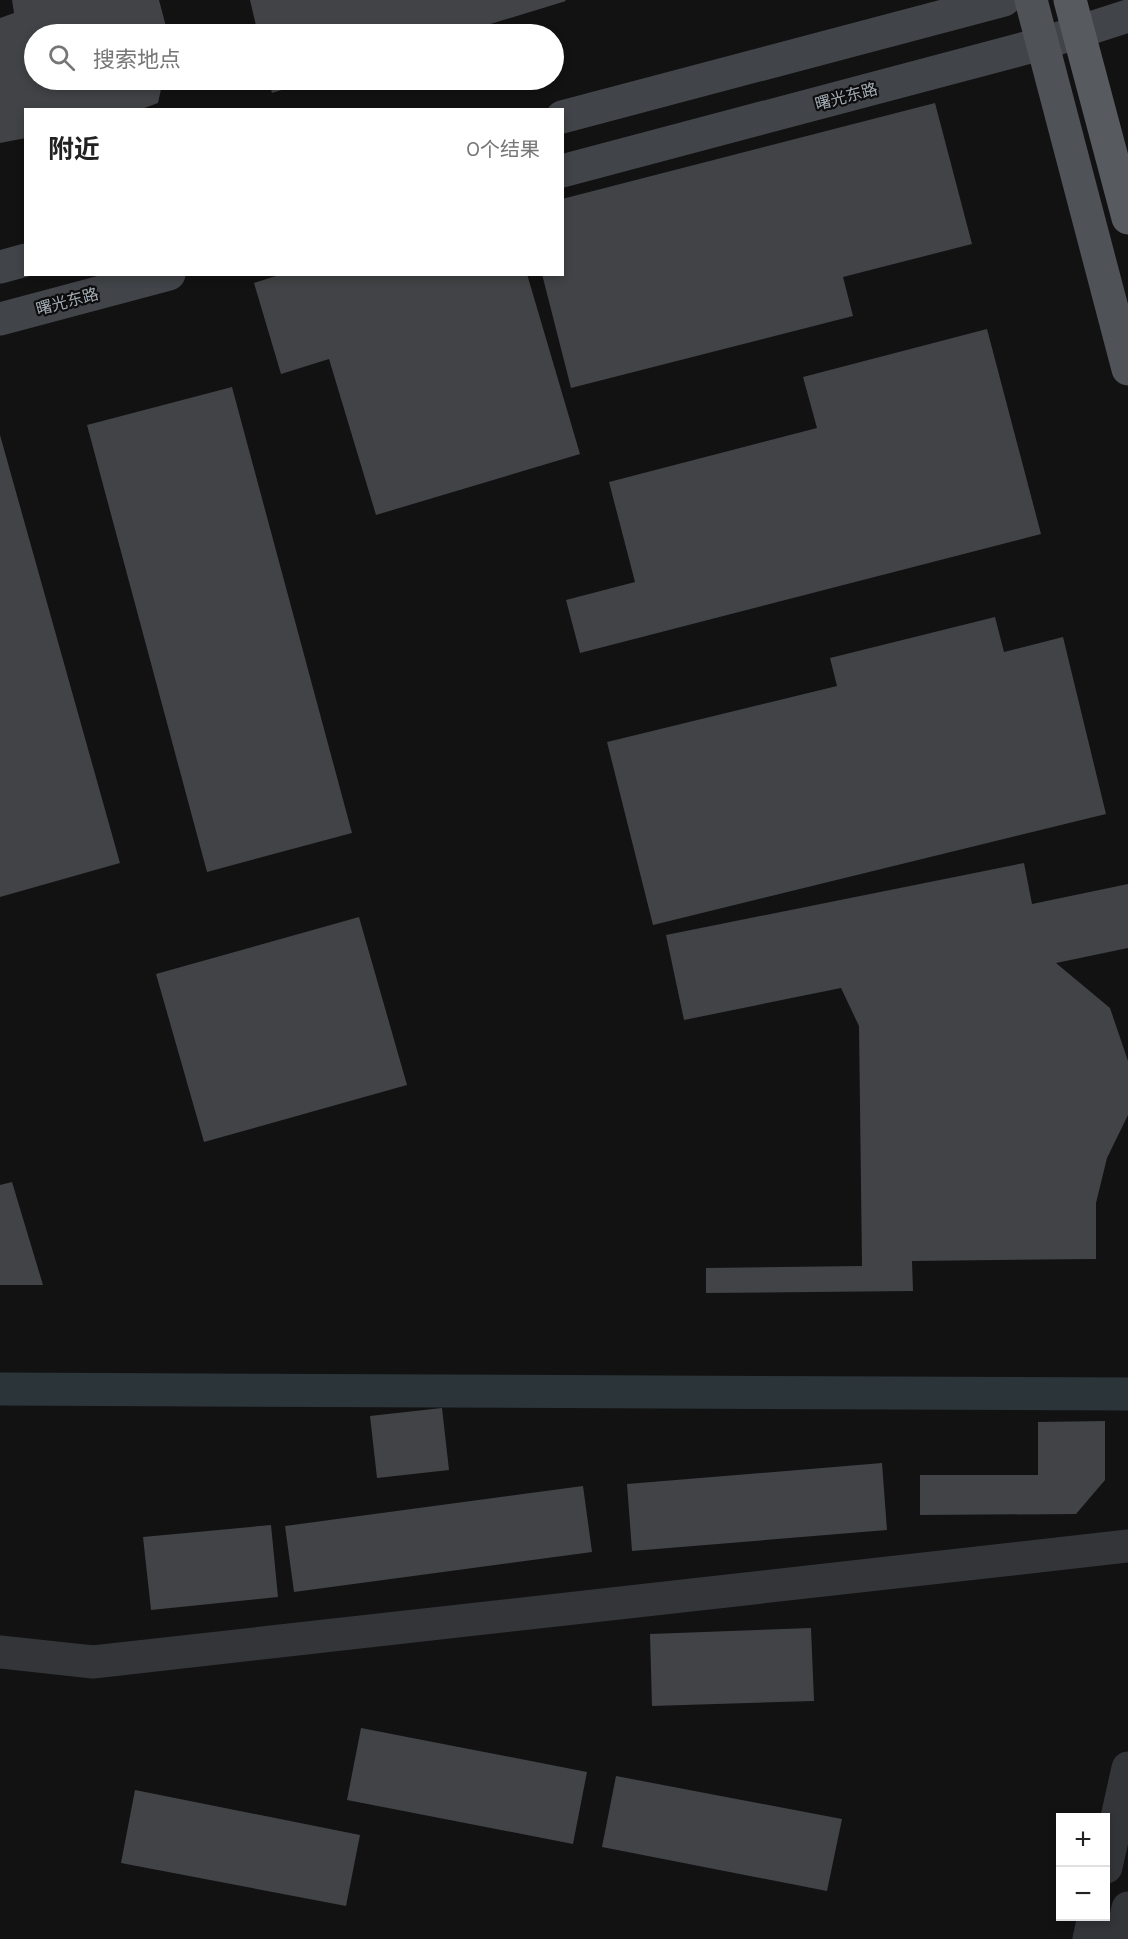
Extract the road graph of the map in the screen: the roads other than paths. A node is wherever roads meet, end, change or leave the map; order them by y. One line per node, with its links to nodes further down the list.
1 (1004, 0): 6 (main road)
2 (1031, 0): 5 (main road)
3 (1070, 0): 8 (highway, bridge)
4 (1128, 16): 5 (main road, 曙光东路)
5 (1041, 44): 7 (main road, 曙光东路); 13 (main road)
6 (564, 116)
7 (564, 170)
8 (1128, 218)
9 (24, 261): 10 (main road)
10 (0, 267)
11 (161, 276): 12 (main road, 曙光东路)
12 (0, 319)
13 (1128, 369)
14 (1128, 1546): 15 (street)
15 (0, 1652)
16 (1128, 1768): 17 (street)
17 (1110, 1849)
18 (1128, 1908): 21 (street)
19 (1093, 1921): 20 (street)
20 (1089, 1939)
21 (1121, 1939)

